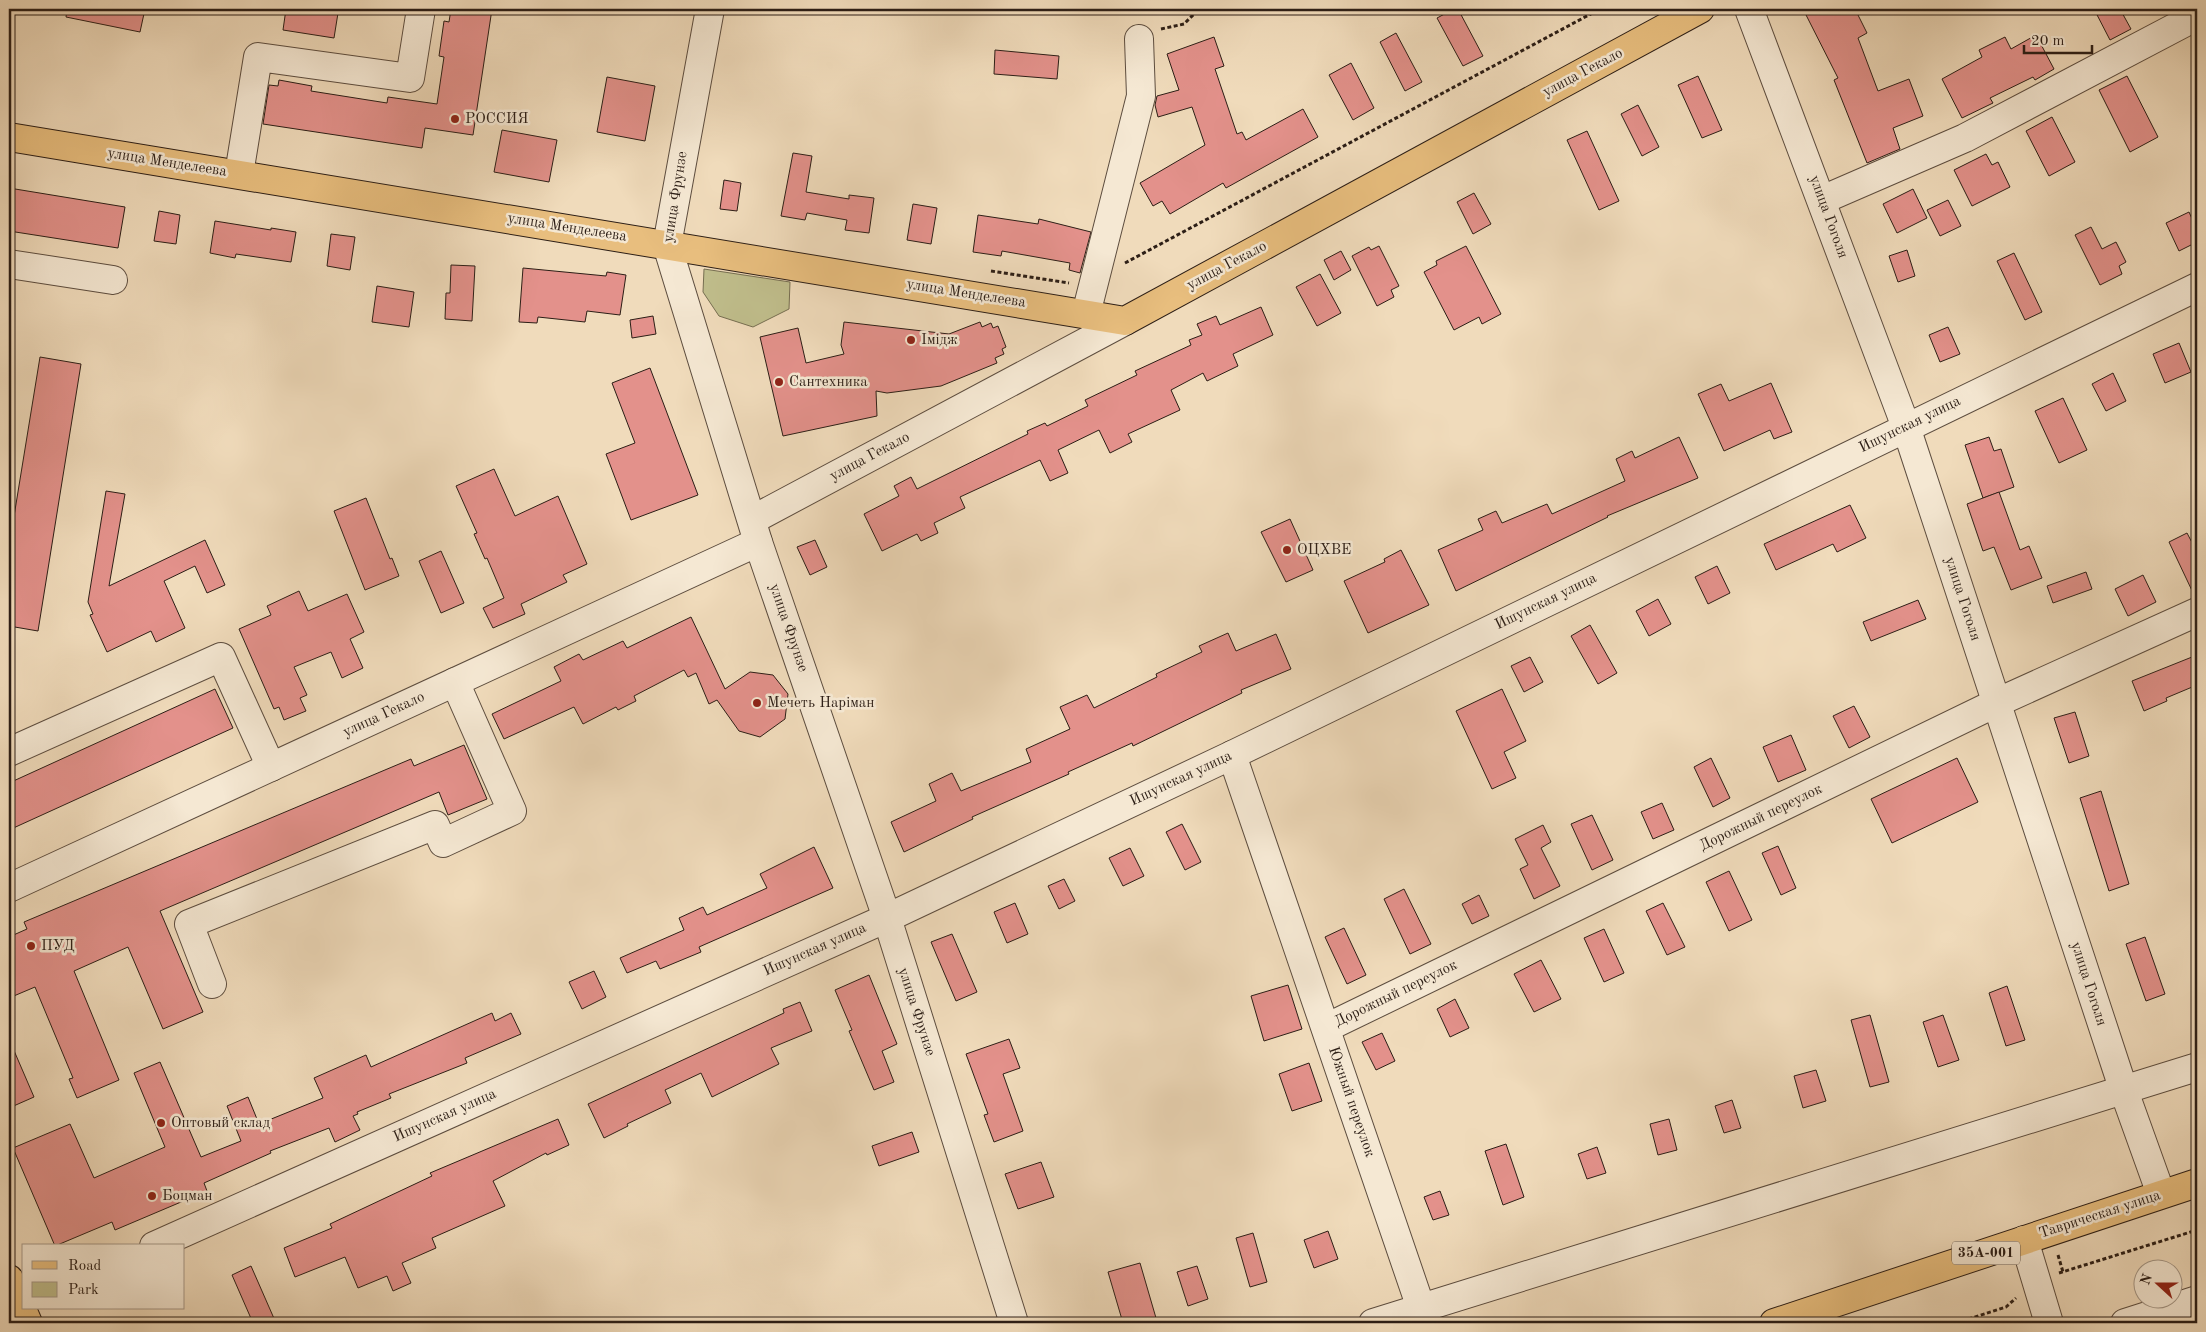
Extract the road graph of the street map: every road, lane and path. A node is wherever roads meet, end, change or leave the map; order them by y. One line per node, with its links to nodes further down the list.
1 (421, 9): 10 (street)
2 (710, 9): 12 (street, улица Фрунзе)
3 (1199, 9): 8 (path)
4 (1600, 9): 16 (path)
5 (1700, 9): 19 (main road, улица Гекало)
6 (1749, 9): 11 (street, улица Гоголя)
7 (2197, 16): 11 (street)
8 (1139, 39): 16 (street)
9 (9, 137): 10 (main road, улица Менделеева)
10 (239, 174): 12 (main road, улица Менделеева)
11 (1822, 200): 20 (street, улица Гоголя)
12 (667, 245): 18 (main road, улица Менделеева); 21 (street, улица Фрунзе)
13 (9, 264): 15 (street)
14 (982, 270): 16 (path)
15 (113, 280)
16 (1095, 280): 18 (street)
17 (2197, 288): 20 (street, Ишунская улица)
18 (1086, 314): 19 (main road, улица Менделеева)
19 (1125, 321): 21 (street, улица Гекало)
20 (1906, 428): 24 (street, улица Гоголя); 26 (street, Ишунская улица)
21 (755, 531): 23 (street, улица Гекало); 29 (street, улица Фрунзе)
22 (2197, 612): 24 (street, Дорожный переулок)
23 (455, 682): 27 (street, улица Гекало); 30 (street)
24 (1996, 703): 31 (street, Дорожный переулок); 33 (street, улица Гоголя)
25 (9, 752): 27 (street)
26 (1232, 755): 29 (street, Ишунская улица); 31 (street, Южный переулок)
27 (271, 767): 28 (street, улица Гекало)
28 (9, 888)
29 (886, 918): 38 (street, Ишунская улица); 44 (street, улица Фрунзе)
30 (212, 984)
31 (1326, 1028): 43 (street, Южный переулок)
32 (2197, 1067): 33 (street)
33 (2124, 1091): 35 (street, улица Гоголя); 43 (street)
34 (2197, 1183): 35 (main road, Таврическая улица / 35А-001)
35 (2161, 1194): 37 (main road, Таврическая улица / 35А-001)
36 (2197, 1230): 40 (path)
37 (2024, 1240): 40 (street); 46 (main road, Таврическая улица / 35А-001)
38 (158, 1244)
39 (9, 1279): 42 (main road)
40 (2036, 1280): 47 (path); 48 (street)
41 (2197, 1300): 49 (street)
42 (22, 1307)
43 (1421, 1308): 45 (street)
44 (1014, 1323)
45 (1373, 1323)
46 (1774, 1323)
47 (1956, 1323)
48 (2048, 1323)
49 (2125, 1323)

